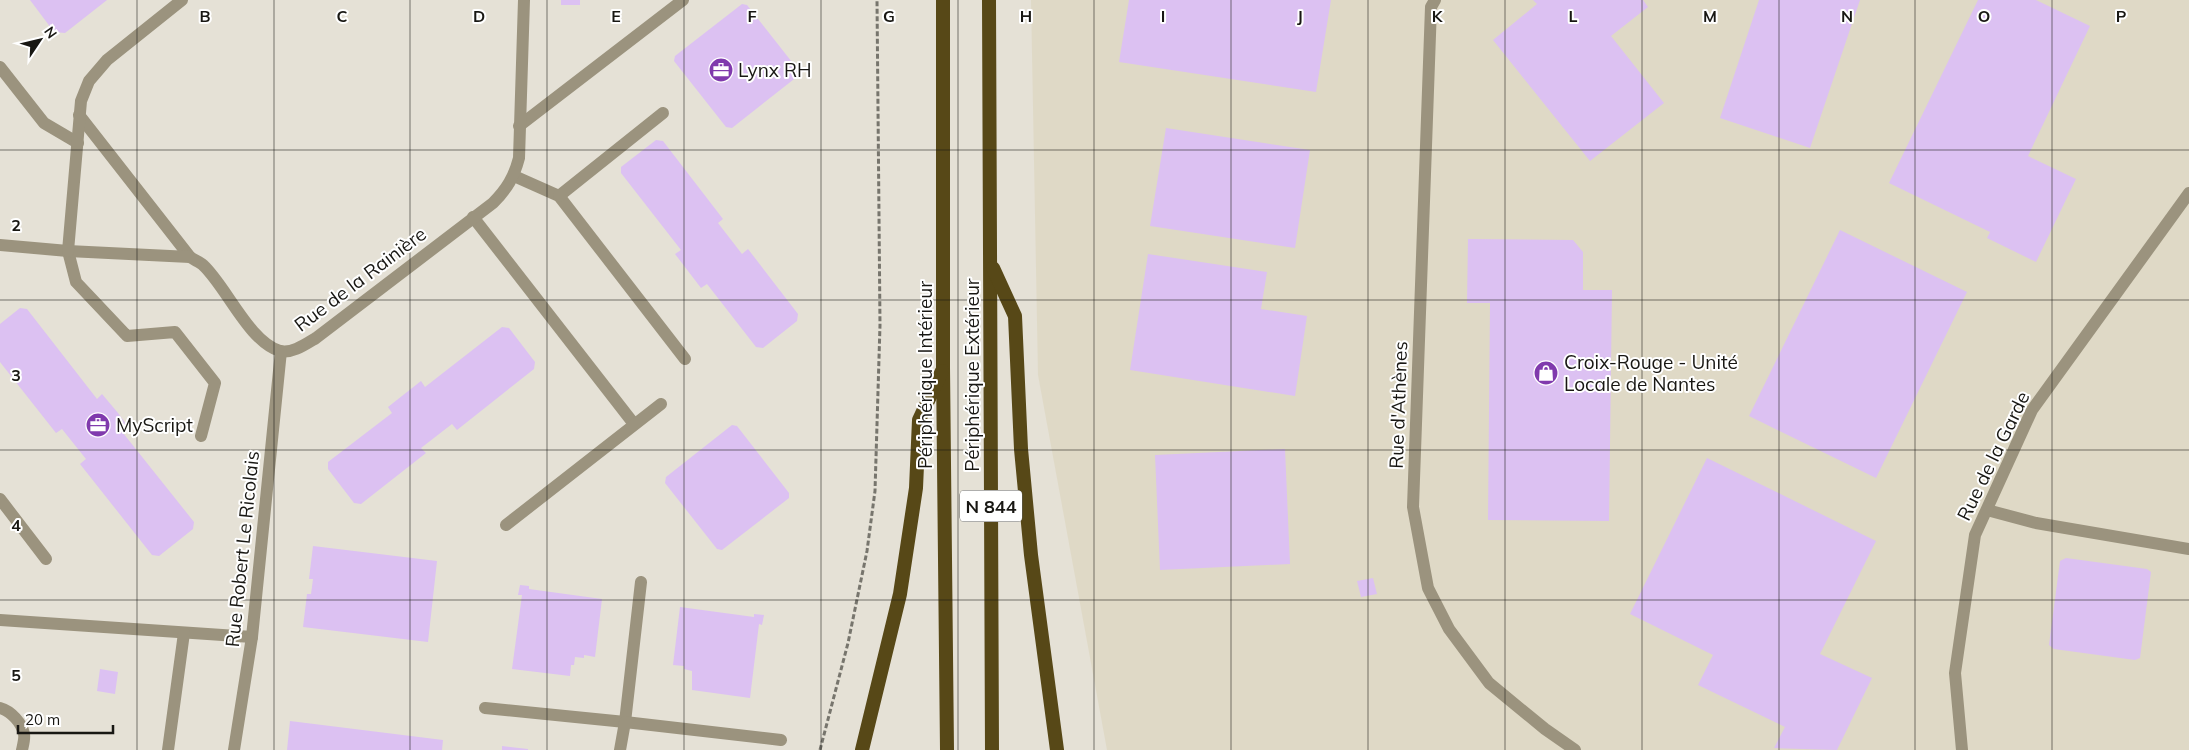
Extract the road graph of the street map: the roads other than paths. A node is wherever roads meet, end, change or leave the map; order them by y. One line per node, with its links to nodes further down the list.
1 (182, 0): 9 (street)
2 (524, 0): 10 (street, Rue de la Rainière)
3 (683, 0): 10 (street)
4 (944, 0): 22 (highway, Périphérique Intérieur / N 844)
5 (989, 0): 19 (highway, Périphérique Extérieur / N 844)
6 (1435, 0): 47 (street, Rue d'Athènes)
7 (0, 67): 11 (street)
8 (663, 113): 14 (street)
9 (79, 115): 11 (street); 18 (street, Rue de la Rainière)
10 (519, 126): 12 (street, Rue de la Rainière)
11 (78, 143): 17 (street)
12 (514, 176): 14 (street); 15 (street, Rue de la Rainière)
13 (2189, 193): 27 (street, Rue de la Garde)
14 (559, 196): 21 (street)
15 (473, 217): 20 (street, Rue de la Rainière); 24 (street)
16 (0, 245): 17 (street)
17 (68, 251): 18 (street); 25 (street)
18 (190, 257): 20 (street, Rue de la Rainière)
19 (990, 262): 45 (highway, Périphérique Extérieur / N 844); 46 (highway)
20 (281, 351): 34 (street, Rue Robert Le Ricolais)
21 (686, 359)
22 (943, 368): 43 (highway); 44 (highway, Périphérique Intérieur / N 844)
23 (661, 404): 24 (street)
24 (634, 424): 28 (street)
25 (201, 436)
26 (0, 499): 30 (street)
27 (1987, 510): 29 (street); 48 (street, Rue de la Garde)
28 (506, 525)
29 (2189, 549)
30 (46, 559)
31 (641, 582): 37 (street)
32 (0, 620): 33 (street)
33 (184, 633): 34 (street); 40 (street)
34 (252, 637): 41 (street, Rue Robert Le Ricolais)
35 (0, 708): 39 (street)
36 (485, 708): 37 (street)
37 (625, 722): 38 (street); 42 (street)
38 (782, 740)
39 (22, 750)
40 (168, 750)
41 (234, 750)
42 (620, 750)
43 (862, 750)
44 (947, 750)
45 (992, 750)
46 (1057, 750)
47 (1575, 750)
48 (1962, 750)

